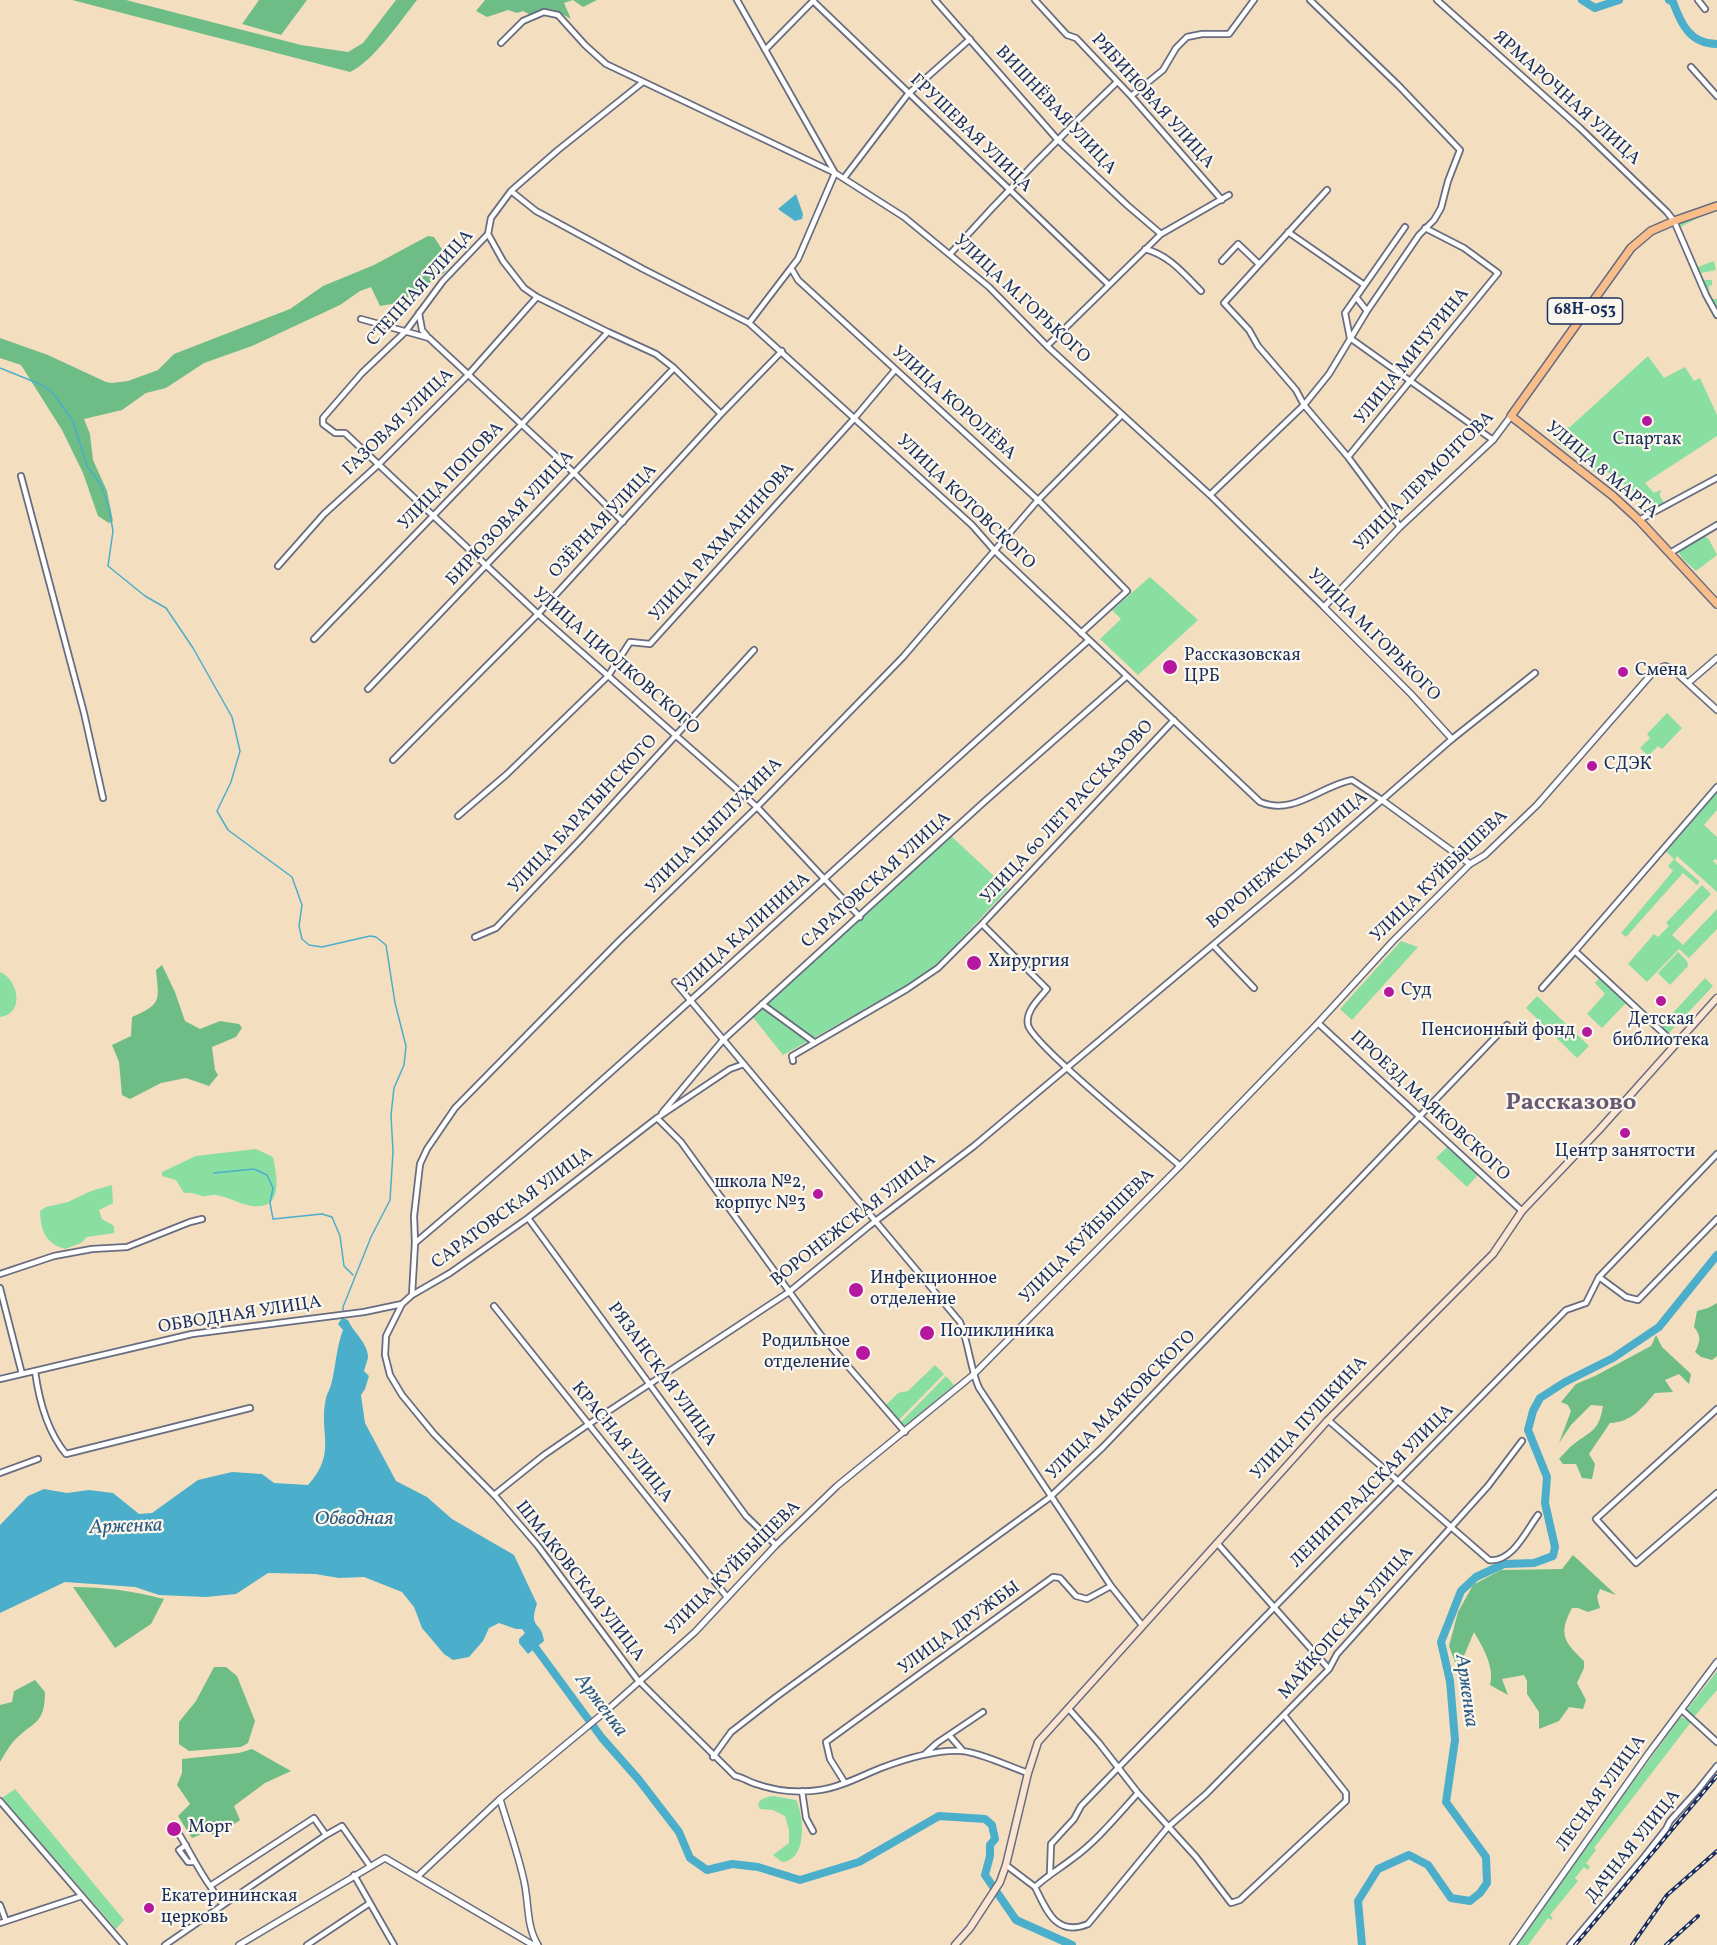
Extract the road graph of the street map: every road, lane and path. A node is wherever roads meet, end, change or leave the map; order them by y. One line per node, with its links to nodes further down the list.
1 (737, 0): 12 (street)
2 (935, 0): 10 (street, ВИШНЁВАЯ УЛИЦА)
3 (1035, 0): 15 (street, РЯБИНОВАЯ УЛИЦА)
4 (1254, 0): 17 (street)
5 (1310, 0): 30 (street)
6 (1437, 0): 28 (street, ЯРМАРОЧНАЯ УЛИЦА)
7 (1698, 0): 9 (street)
8 (813, 1): 12 (street); 16 (street, ГРУШЕВАЯ УЛИЦА)
9 (1706, 9)
10 (970, 39): 16 (street); 19 (street, ВИШНЁВАЯ УЛИЦА)
11 (501, 43): 14 (street, УЛИЦА М.ГОРЬКОГО)
12 (765, 50): 20 (street)
13 (1691, 67): 18 (street)
14 (643, 82): 20 (street, УЛИЦА М.ГОРЬКОГО); 24 (street, СТЕПНАЯ УЛИЦА)
15 (1117, 82): 17 (street, РЯБИНОВАЯ УЛИЦА); 19 (street)
16 (908, 94): 21 (street); 22 (street, ГРУШЕВАЯ УЛИЦА)
17 (1131, 96): 26 (street, РЯБИНОВАЯ УЛИЦА)
18 (1717, 96)
19 (1057, 139): 22 (street); 33 (street, ВИШНЁВАЯ УЛИЦА)
20 (835, 173): 21 (street, УЛИЦА М.ГОРЬКОГО); 38 (street)
21 (844, 178): 35 (street, УЛИЦА М.ГОРЬКОГО)
22 (1009, 189): 35 (street); 39 (street, ГРУШЕВАЯ УЛИЦА)
23 (1327, 190): 31 (street)
24 (511, 191): 32 (street, СТЕПНАЯ УЛИЦА); 48 (street, УЛИЦА КОТОВСКОГО)
25 (1229, 195): 26 (street)
26 (1222, 200): 33 (street)
27 (1717, 206): 28 (main road, УЛИЦА ЛЕРМОНТОВА / 68Н-053)
28 (1674, 220): 46 (street, ЯРМАРОЧНАЯ УЛИЦА); 62 (main road, УЛИЦА ЛЕРМОНТОВА / 68Н-053)
29 (1405, 227): 40 (street)
30 (1425, 228): 44 (street); 58 (street, УЛИЦА МИЧУРИНА)
31 (1288, 232): 37 (street); 40 (street)
32 (488, 234): 42 (street); 45 (street, СТЕПНАЯ УЛИЦА)
33 (1161, 234): 34 (street)
34 (1144, 248): 39 (street); 41 (street)
35 (950, 254): 53 (street, УЛИЦА М.ГОРЬКОГО)
36 (1222, 261): 37 (street)
37 (1259, 264): 59 (street)
38 (791, 268): 48 (street); 56 (street, УЛИЦА КОРОЛЁВА)
39 (1109, 285): 53 (street)
40 (1363, 285): 43 (street)
41 (1201, 291)
42 (537, 297): 50 (street); 57 (street, ГАЗОВАЯ УЛИЦА)
43 (1356, 297): 44 (street); 52 (street)
44 (1367, 311): 52 (street)
45 (419, 313): 49 (street, СТЕПНАЯ УЛИЦА); 51 (street)
46 (1717, 315)
47 (361, 319): 49 (street)
48 (749, 322): 54 (street, УЛИЦА КОТОВСКОГО)
49 (406, 331): 51 (street); 64 (street, СТЕПНАЯ УЛИЦА)
50 (608, 332): 55 (street); 65 (street, УЛИЦА ПОПОВА)
51 (429, 338): 57 (street)
52 (1350, 338): 58 (street); 59 (street)
53 (1047, 346): 61 (street, УЛИЦА М.ГОРЬКОГО)
54 (782, 351): 60 (street, ОЗЁРНАЯ УЛИЦА); 63 (street, УЛИЦА КОТОВСКОГО)
55 (674, 368): 60 (street); 69 (street, БИРЮЗОВАЯ УЛИЦА)
56 (895, 370): 63 (street, УЛИЦА РАХМАНИНОВА); 73 (street, УЛИЦА КОРОЛЁВА)
57 (468, 375): 65 (street); 68 (street, ГАЗОВАЯ УЛИЦА)
58 (1412, 380): 66 (street); 67 (street, УЛИЦА МИЧУРИНА)
59 (1304, 405): 67 (street); 72 (street)
60 (721, 414): 76 (street, ОЗЁРНАЯ УЛИЦА)
61 (1122, 415): 72 (street, УЛИЦА М.ГОРЬКОГО); 73 (street, УЛИЦА ЦЫПЛУХИНА)
62 (1511, 416): 66 (street, УЛИЦА ЛЕРМОНТОВА); 75 (main road, УЛИЦА 8 МАРТА)
63 (855, 417): 79 (street, УЛИЦА КОТОВСКОГО); 92 (street, УЛИЦА РАХМАНИНОВА)
64 (323, 418): 68 (street, УЛИЦА ЦИОЛКОВСКОГО)
65 (521, 425): 69 (street); 74 (street, УЛИЦА ПОПОВА)
66 (1492, 440): 78 (street, УЛИЦА ЛЕРМОНТОВА)
67 (1348, 458): 78 (street)
68 (379, 464): 74 (street, УЛИЦА ЦИОЛКОВСКОГО); 82 (street, ГАЗОВАЯ УЛИЦА)
69 (573, 472): 76 (street); 81 (street, БИРЮЗОВАЯ УЛИЦА)
70 (21, 476): 102 (street)
71 (1717, 478): 75 (street)
72 (1210, 495): 84 (street, УЛИЦА М.ГОРЬКОГО)
73 (1038, 500): 79 (street, УЛИЦА ЦЫПЛУХИНА); 86 (street, УЛИЦА КОРОЛЁВА)
74 (434, 514): 81 (street, УЛИЦА ЦИОЛКОВСКОГО); 87 (street, УЛИЦА ПОПОВА)
75 (1639, 520): 80 (main road, УЛИЦА 8 МАРТА)
76 (623, 522): 85 (street, ОЗЁРНАЯ УЛИЦА)
77 (1717, 525): 80 (street)
78 (1400, 527): 84 (street, УЛИЦА ЛЕРМОНТОВА)
79 (994, 550): 86 (street, УЛИЦА КОТОВСКОГО); 104 (street, УЛИЦА ЦЫПЛУХИНА)
80 (1670, 553): 83 (main road, УЛИЦА 8 МАРТА)
81 (487, 564): 85 (street, УЛИЦА ЦИОЛКОВСКОГО); 95 (street, БИРЮЗОВАЯ УЛИЦА)
82 (278, 566)
83 (1717, 604)
84 (1324, 607): 99 (street, УЛИЦА М.ГОРЬКОГО)
85 (538, 614): 92 (street, УЛИЦА ЦИОЛКОВСКОГО); 100 (street, ОЗЁРНАЯ УЛИЦА)
86 (1081, 633): 88 (street, УЛИЦА КОТОВСКОГО)
87 (314, 639)
88 (1089, 640): 93 (street, УЛИЦА КОТОВСКОГО); 107 (street, УЛИЦА КАЛИНИНА)
89 (754, 650): 98 (street, УЛИЦА БАРАТЫНСКОГО)
90 (1717, 658): 94 (street)
91 (1535, 674): 99 (street, ВОРОНЕЖСКАЯ УЛИЦА)
92 (608, 676): 98 (street, УЛИЦА ЦИОЛКОВСКОГО); 105 (street, УЛИЦА РАХМАНИНОВА)
93 (1127, 676): 97 (street, УЛИЦА КОТОВСКОГО); 108 (street, САРАТОВСКАЯ УЛИЦА)
94 (1688, 683): 96 (street); 106 (street, УЛИЦА КУЙБЫШЕВА)
95 (368, 689)
96 (1717, 710)
97 (1174, 720): 103 (street, УЛИЦА КОТОВСКОГО); 109 (street, УЛИЦА 60 ЛЕТ РАССКАЗОВО)
98 (677, 735): 104 (street, УЛИЦА ЦИОЛКОВСКОГО); 110 (street, УЛИЦА БАРАТЫНСКОГО)
99 (1452, 740): 103 (street, ВОРОНЕЖСКАЯ УЛИЦА)
100 (393, 760)
101 (1717, 787): 112 (street)
102 (103, 798)
103 (1382, 801): 106 (street, ВОРОНЕЖСКАЯ УЛИЦА); 111 (street, ВОРОНЕЖСКАЯ УЛИЦА)
104 (757, 807): 107 (street, УЛИЦА ЦИОЛКОВСКОГО); 136 (street, УЛИЦА ЦЫПЛУХИНА)
105 (458, 816)
106 (1470, 864): 119 (street, УЛИЦА КУЙБЫШЕВА)
107 (826, 879): 108 (street, УЛИЦА ЦИОЛКОВСКОГО); 117 (street, УЛИЦА КАЛИНИНА)
108 (860, 917): 118 (street, САРАТОВСКАЯ УЛИЦА)
109 (982, 924): 122 (street, УЛИЦА 60 ЛЕТ РАССКАЗОВО); 126 (street, УЛИЦА 60 ЛЕТ РАССКАЗОВО)
110 (475, 937)
111 (1213, 945): 114 (street, ВОРОНЕЖСКАЯ УЛИЦА); 126 (street, ВОРОНЕЖСКАЯ УЛИЦА)
112 (1575, 951): 115 (street); 123 (street)
113 (675, 982): 117 (street)
114 (1254, 988)
115 (1542, 988)
116 (1717, 998): 123 (main road, УЛИЦА ПУШКИНА)
117 (691, 1001): 121 (street); 136 (street, УЛИЦА КАЛИНИНА)
118 (762, 1004): 121 (street, САРАТОВСКАЯ УЛИЦА); 122 (street)
119 (1318, 1023): 127 (street, ПРОЕЗД МАЯКОВСКОГО); 130 (street, УЛИЦА КУЙБЫШЕВА)
120 (1507, 1024): 127 (street, УЛИЦА МАЯКОВСКОГО)
121 (723, 1040): 125 (street); 128 (street, САРАТОВСКАЯ УЛИЦА)
122 (814, 1042): 124 (street, УЛИЦА 60 ЛЕТ РАССКАЗОВО)
123 (1675, 1044): 131 (main road, УЛИЦА ПУШКИНА)
124 (793, 1060)
125 (744, 1064): 128 (street, САРАТОВСКАЯ УЛИЦА); 135 (street)
126 (1067, 1067): 130 (street); 135 (street, ВОРОНЕЖСКАЯ УЛИЦА)
127 (1418, 1117): 131 (street, ПРОЕЗД МАЯКОВСКОГО); 160 (street, УЛИЦА МАЯКОВСКОГО)
128 (657, 1118): 132 (street, САРАТОВСКАЯ УЛИЦА); 140 (street)
129 (1717, 1154): 138 (street, ЛЕНИНГРАДСКАЯ УЛИЦА)
130 (1180, 1166): 146 (street, УЛИЦА КУЙБЫШЕВА)
131 (1522, 1211): 151 (main road, УЛИЦА ПУШКИНА)
132 (528, 1218): 141 (street, САРАТОВСКАЯ УЛИЦА); 148 (street, РЯЗАНСКАЯ УЛИЦА)
133 (1717, 1219): 138 (street)
134 (202, 1220): 137 (street)
135 (877, 1221): 140 (street, ВОРОНЕЖСКАЯ УЛИЦА); 146 (street)
136 (415, 1243): 141 (street, УЛИЦА ЦЫПЛУХИНА)
137 (0, 1274)
138 (1599, 1277): 157 (street, ЛЕНИНГРАДСКАЯ УЛИЦА)
139 (0, 1288): 145 (street)
140 (789, 1292): 148 (street, ВОРОНЕЖСКАЯ УЛИЦА); 153 (street)
141 (412, 1295): 142 (street)
142 (402, 1304): 144 (street, ОБВОДНАЯ УЛИЦА); 159 (street, ШМАКОВСКАЯ УЛИЦА)
143 (494, 1306): 152 (street, КРАСНАЯ УЛИЦА)
144 (34, 1371): 145 (street, ОБВОДНАЯ УЛИЦА); 149 (street)
145 (22, 1374): 147 (street, ОБВОДНАЯ УЛИЦА)
146 (973, 1375): 153 (street, УЛИЦА КУЙБЫШЕВА); 160 (street)
147 (0, 1379)
148 (650, 1384): 152 (street, ВОРОНЕЖСКАЯ УЛИЦА); 164 (street, РЯЗАНСКАЯ УЛИЦА)
149 (250, 1408)
150 (1717, 1409): 158 (street)
151 (1328, 1420): 157 (street); 163 (main road, УЛИЦА ПУШКИНА)
152 (589, 1424): 159 (street, ВОРОНЕЖСКАЯ УЛИЦА); 166 (street, КРАСНАЯ УЛИЦА)
153 (905, 1432): 164 (street, УЛИЦА КУЙБЫШЕВА)
154 (1522, 1441): 162 (street, МАЙКОПСКАЯ УЛИЦА)
155 (38, 1459): 156 (street)
156 (0, 1473)
157 (1398, 1481): 162 (street); 167 (street, ЛЕНИНГРАДСКАЯ УЛИЦА)
158 (1717, 1492)
159 (494, 1495): 171 (street, ШМАКОВСКАЯ УЛИЦА)
160 (1051, 1497): 165 (street); 180 (street, УЛИЦА МАЯКОВСКОГО)
161 (1538, 1515): 162 (street)
162 (1451, 1526): 170 (street, МАЙКОПСКАЯ УЛИЦА)
163 (1216, 1543): 167 (street); 168 (main road, УЛИЦА ПУШКИНА)
164 (776, 1545): 166 (street, УЛИЦА КУЙБЫШЕВА)
165 (1111, 1586): 168 (street); 184 (street, УЛИЦА ДРУЖБЫ)
166 (728, 1597): 171 (street, УЛИЦА КУЙБЫШЕВА)
167 (1274, 1608): 170 (street); 182 (street, ЛЕНИНГРАДСКАЯ УЛИЦА)
168 (1142, 1625): 172 (main road, УЛИЦА ПУШКИНА)
169 (1717, 1662): 173 (street, ЛЕСНАЯ УЛИЦА)
170 (1329, 1669): 175 (street, МАЙКОПСКАЯ УЛИЦА)
171 (639, 1682): 180 (street, ШМАКОВСКАЯ УЛИЦА); 187 (street, УЛИЦА КУЙБЫШЕВА)
172 (1068, 1708): 182 (street); 183 (main road, УЛИЦА ПУШКИНА)
173 (1682, 1710): 177 (street); 214 (street, ЛЕСНАЯ УЛИЦА)
174 (983, 1712): 176 (street, ШМАКОВСКАЯ УЛИЦА)
175 (1284, 1714): 189 (street, МАЙКОПСКАЯ УЛИЦА); 189 (street)
176 (949, 1735): 178 (street); 179 (street, ШМАКОВСКАЯ УЛИЦА)
177 (1717, 1742)
178 (963, 1751): 179 (street, ШМАКОВСКАЯ УЛИЦА); 183 (street, ШМАКОВСКАЯ УЛИЦА)
179 (923, 1756): 184 (street, ШМАКОВСКАЯ УЛИЦА)
180 (713, 1757): 185 (street, ШМАКОВСКАЯ УЛИЦА)
181 (1717, 1766): 215 (street, ДАЧНАЯ УЛИЦА)
182 (1119, 1768): 186 (street); 195 (street, ЛЕНИНГРАДСКАЯ УЛИЦА)
183 (1028, 1773): 193 (main road, УЛИЦА ПУШКИНА)
184 (845, 1783): 185 (street, ШМАКОВСКАЯ УЛИЦА)
185 (802, 1791): 190 (street)
186 (1138, 1793): 189 (street); 195 (street)
187 (500, 1799): 197 (street, УЛИЦА КУЙБЫШЕВА); 213 (street)
188 (0, 1801): 200 (street)
189 (1168, 1827): 199 (street, МАЙКОПСКАЯ УЛИЦА)
190 (813, 1831)
191 (179, 1834): 198 (street)
192 (326, 1835): 194 (street); 198 (street); 203 (street)
193 (1006, 1865): 199 (street); 206 (main road, УЛИЦА ПУШКИНА)
194 (370, 1866): 196 (street); 197 (street)
195 (1050, 1873): 199 (street)
196 (354, 1875): 201 (street); 209 (street)
197 (418, 1876): 212 (street)
198 (210, 1886): 203 (street)
199 (1035, 1887)
200 (82, 1896): 204 (street); 207 (street)
201 (370, 1903): 210 (street); 211 (street)
202 (0, 1905): 204 (street)
203 (223, 1905): 208 (street)
204 (6, 1921): 205 (street)
205 (0, 1923)
206 (960, 1944)
207 (124, 1945)
208 (165, 1945)
209 (239, 1945)
210 (307, 1945)
211 (394, 1945)
212 (533, 1945)
213 (538, 1945)
214 (1514, 1945)
215 (1570, 1945)

